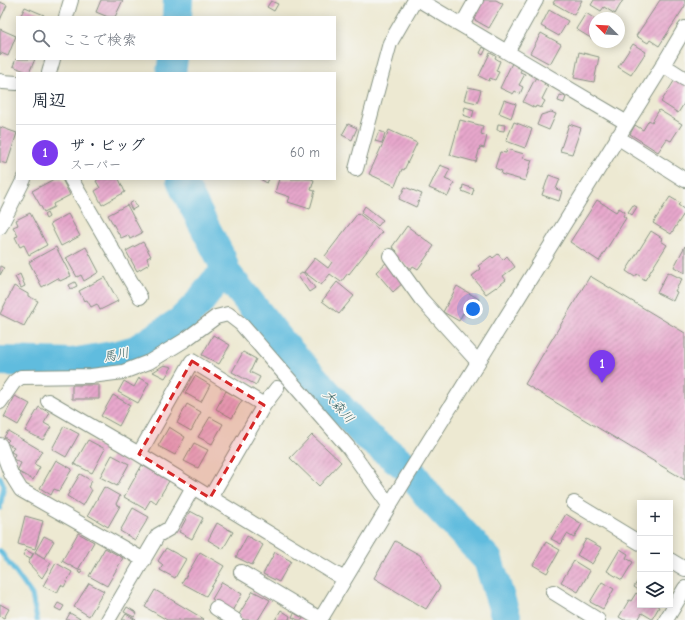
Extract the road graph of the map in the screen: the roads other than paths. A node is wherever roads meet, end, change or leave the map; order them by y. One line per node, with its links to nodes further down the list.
1 (71, 0): 6 (street)
2 (415, 0): 18 (street)
3 (419, 0): 7 (street)
4 (476, 0): 7 (street)
5 (536, 0): 9 (street)
6 (66, 16)
7 (462, 25): 9 (street)
8 (685, 28): 11 (street)
9 (507, 52): 16 (street)
10 (53, 60): 12 (street)
11 (663, 65): 13 (street); 16 (street)
12 (49, 72)
13 (685, 79)
14 (0, 81): 15 (street)
15 (16, 83)
16 (626, 123): 17 (street)
17 (617, 137): 21 (street); 25 (street)
18 (356, 169)
19 (24, 180): 22 (street)
20 (72, 180): 24 (street)
21 (685, 180)
22 (0, 227)
23 (390, 256): 25 (street)
24 (140, 297)
25 (478, 362): 35 (street)
26 (277, 388): 29 (street)
27 (48, 401): 31 (street)
28 (0, 402): 35 (street)
29 (264, 404): 31 (street); 33 (street)
30 (0, 445): 37 (street)
31 (139, 454): 32 (street)
32 (193, 487): 33 (street); 37 (street)
33 (210, 498): 41 (street)
34 (574, 503): 36 (street)
35 (389, 505): 41 (street)
36 (637, 541)
37 (144, 560): 47 (street)
38 (673, 562): 39 (street)
39 (685, 569)
40 (241, 572): 46 (street)
41 (344, 579): 46 (street)
42 (685, 588): 45 (street)
43 (553, 592): 49 (street)
44 (216, 608): 48 (street)
45 (672, 618)
46 (320, 619)
47 (108, 620)
48 (235, 620)
49 (598, 620)

